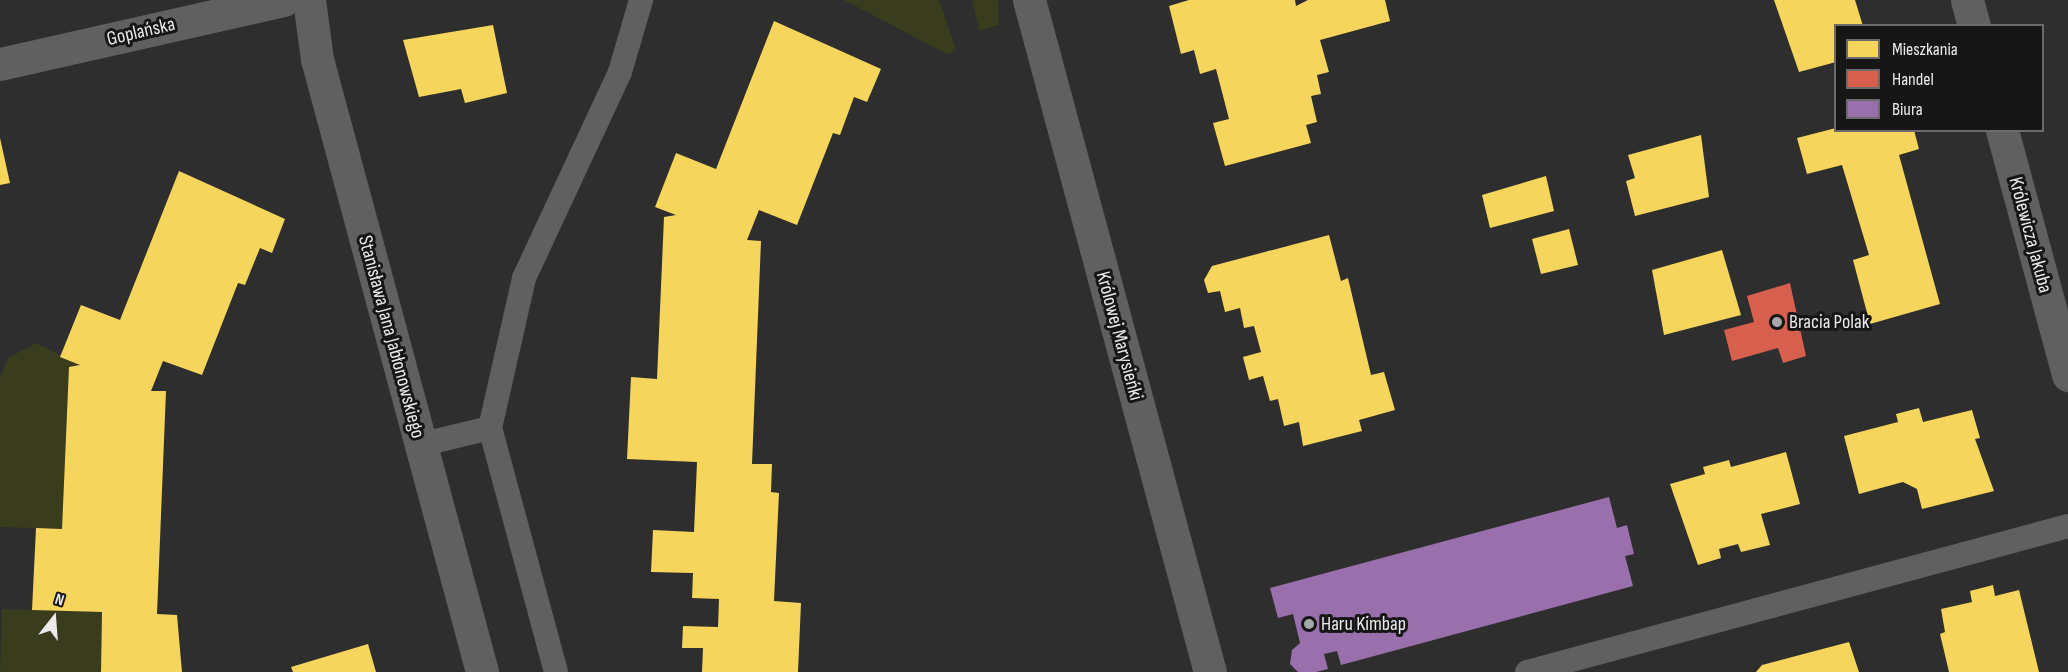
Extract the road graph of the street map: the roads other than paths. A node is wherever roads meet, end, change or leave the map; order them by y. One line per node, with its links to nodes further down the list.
1 (283, 0): 7 (street, Goplańska)
2 (309, 0): 11 (street, Stanisława Jana Jabłonowskiego)
3 (641, 0): 10 (lane)
4 (1029, 0): 15 (street, Królowej Marysieńki)
5 (1967, 0): 6 (street)
6 (1973, 24)
7 (0, 64)
8 (2003, 132): 9 (street, Królewicza Jakuba)
9 (2068, 375)
10 (490, 428): 11 (lane); 14 (lane)
11 (419, 445): 13 (street, Stanisława Jana Jabłonowskiego)
12 (2068, 526): 16 (lane)
13 (482, 672)
14 (556, 672)
15 (1210, 672)
16 (1527, 672)

